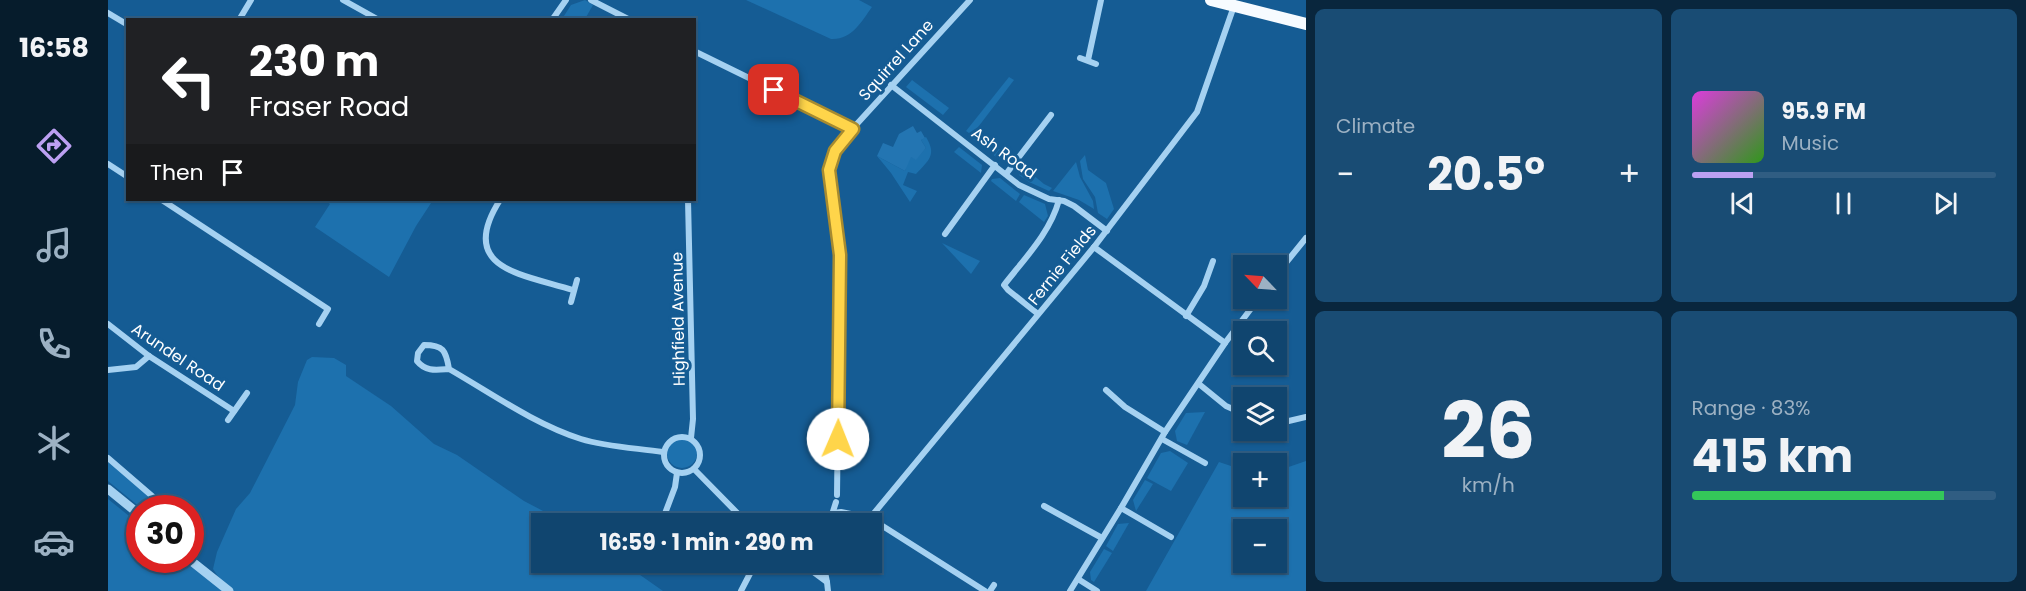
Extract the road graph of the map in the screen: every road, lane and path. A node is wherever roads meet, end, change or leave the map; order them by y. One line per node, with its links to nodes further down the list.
1 (251, 0): 11 (street)
2 (343, 0): 12 (street)
3 (566, 0): 13 (street)
4 (591, 0): 8 (street)
5 (970, 0): 21 (street, Squirrel Lane)
6 (1101, 0): 19 (street)
7 (1211, 0): 9 (highway)
8 (602, 3): 14 (street)
9 (1234, 6): 16 (highway); 32 (street, Fernie Fields)
10 (108, 14): 15 (street)
11 (240, 18)
12 (375, 18)
13 (553, 18)
14 (627, 18)
15 (126, 24)
16 (1306, 24)
17 (696, 52): 23 (street)
18 (1080, 58): 19 (street)
19 (1088, 60): 20 (street)
20 (1096, 64)
21 (891, 86): 23 (street, Squirrel Lane); 25 (street, Ash Road)
22 (1052, 115): 26 (street)
23 (853, 129): 67 (street, Squirrel Lane)
24 (108, 164): 27 (street)
25 (995, 165): 26 (street, Ash Road); 33 (street)
26 (1006, 174): 28 (street, Ash Road)
27 (126, 176)
28 (1059, 200): 32 (street, Ash Road); 42 (street)
29 (164, 201): 45 (street)
30 (499, 201): 39 (street)
31 (688, 201): 59 (street, Highfield Avenue)
32 (1107, 231): 35 (street, Fernie Fields)
33 (945, 234)
34 (1306, 238): 37 (street)
35 (1094, 247): 42 (street, Fernie Fields); 43 (street)
36 (1213, 261): 43 (street)
37 (1287, 261)
38 (577, 280): 39 (street)
39 (573, 290): 40 (street)
40 (571, 302)
41 (1251, 309): 46 (street)
42 (1038, 315): 76 (street, Fernie Fields)
43 (1186, 316): 46 (street)
44 (108, 324): 47 (street, Arundel Road)
45 (319, 324)
46 (1225, 343): 50 (street)
47 (149, 356): 49 (street); 54 (street, Arundel Road)
48 (449, 369): 48 (street); 60 (street)
49 (108, 370)
50 (1199, 384): 53 (street); 58 (street)
51 (1106, 390): 58 (street)
52 (247, 393): 54 (street, Arundel Road)
53 (1233, 409)
54 (234, 411): 56 (street, Arundel Road)
55 (1306, 417): 57 (street)
56 (228, 420)
57 (1287, 421)
58 (1163, 435): 62 (street); 71 (street)
59 (691, 438): 60 (street); 63 (street)
60 (663, 452): 64 (street)
61 (108, 458): 66 (street)
62 (1205, 463)
63 (694, 469): 64 (street); 73 (street)
64 (677, 473): 72 (street)
65 (108, 489): 69 (street)
66 (151, 495)
67 (837, 495)
68 (836, 502): 74 (street)
69 (126, 504)
70 (1044, 506): 79 (street)
71 (1121, 508): 78 (street); 79 (street)
72 (665, 513)
73 (737, 513)
74 (833, 513): 75 (street)
75 (846, 513)
76 (874, 513)
77 (882, 526): 89 (street)
78 (1171, 537)
79 (1102, 538): 84 (street)
80 (204, 571): 86 (street)
81 (750, 573): 87 (street)
82 (816, 573): 85 (street)
83 (825, 573): 85 (street)
84 (1078, 579): 90 (street); 91 (street)
85 (826, 582): 88 (street)
86 (229, 591)
87 (741, 591)
88 (828, 591)
89 (985, 591)
90 (1070, 591)
91 (1097, 591)

